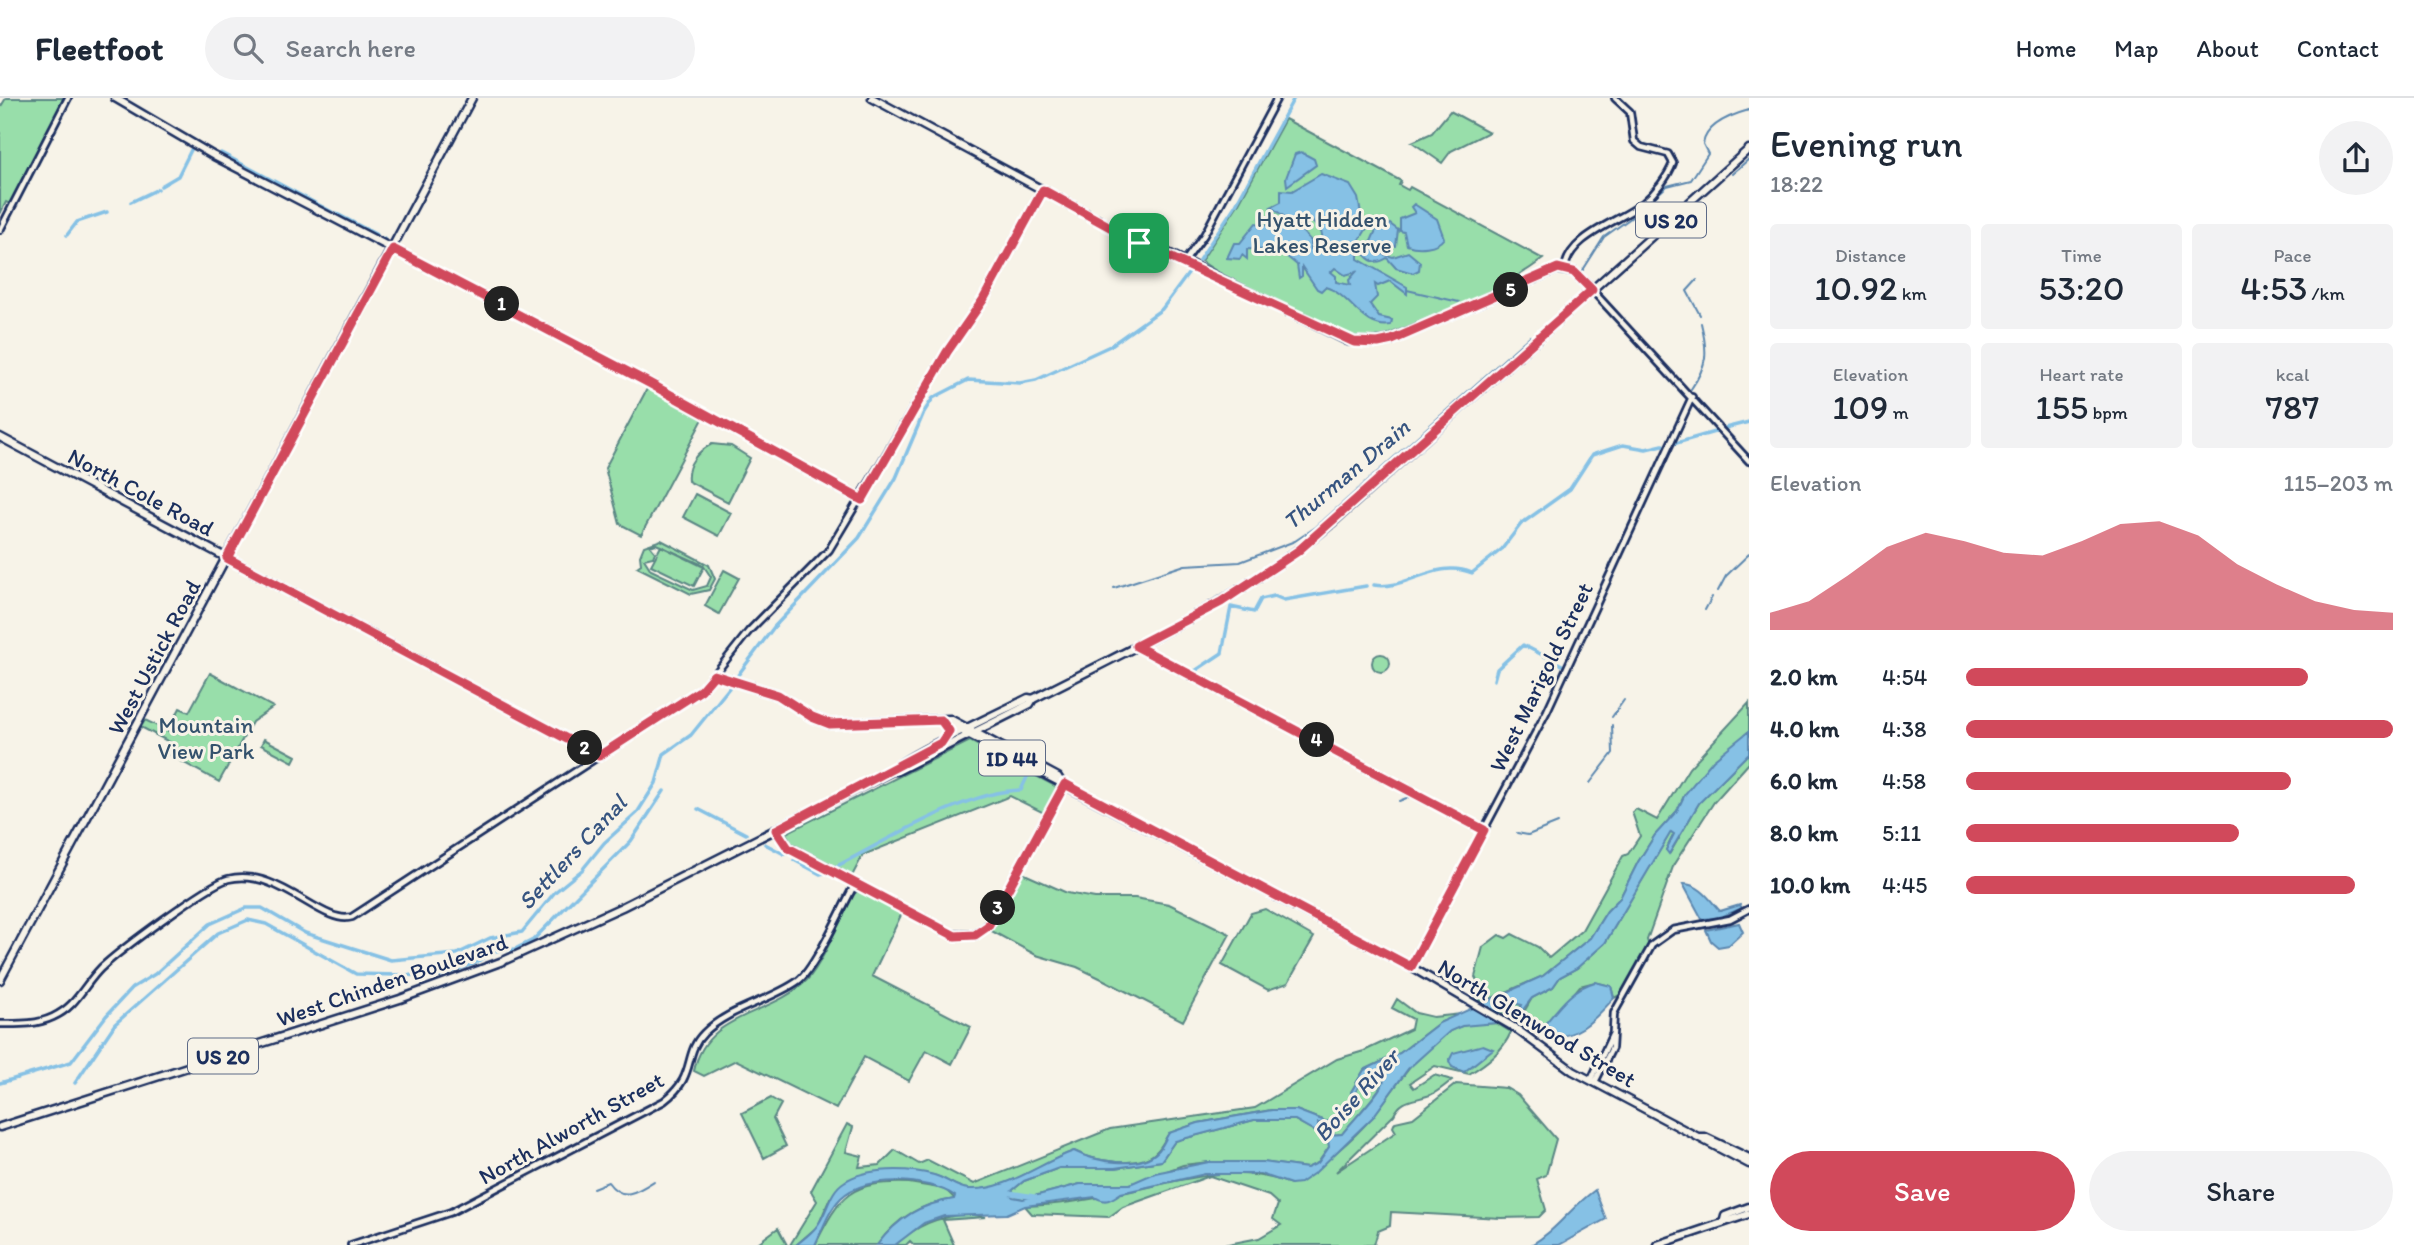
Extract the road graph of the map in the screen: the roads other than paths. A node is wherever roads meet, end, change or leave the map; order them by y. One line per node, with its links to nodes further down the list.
1 (68, 98): 9 (street)
2 (115, 98): 10 (main road)
3 (472, 98): 10 (main road, West Ustick Road)
4 (873, 98): 8 (main road)
5 (1277, 98): 11 (street)
6 (1615, 98): 12 (street)
7 (1749, 149): 13 (main road, West Chinden Boulevard / US 20)
8 (1043, 190): 11 (main road); 17 (street)
9 (0, 230)
10 (393, 249): 17 (street); 18 (main road, West Ustick Road)
11 (1184, 262): 12 (main road)
12 (1565, 269): 13 (main road)
13 (1592, 290): 14 (street); 19 (main road, West Chinden Boulevard / US 20)
14 (1692, 397): 16 (street); 31 (street, West Marigold Street)
15 (0, 437): 18 (main road, North Cole Road)
16 (1749, 461)
17 (862, 500): 20 (street)
18 (227, 558): 27 (main road, North Cole Road); 35 (main road, West Ustick Road)
19 (1136, 646): 21 (main road, West Chinden Boulevard / US 20); 31 (street)
20 (714, 675): 22 (main road, North Glenwood Street); 27 (main road)
21 (1033, 699): 23 (main road, West Chinden Boulevard / US 20); 24 (main road, West Chinden Boulevard / US 20)
22 (942, 721): 24 (main road, North Glenwood Street); 25 (main road)
23 (996, 722): 24 (main road, West Chinden Boulevard / US 20); 26 (main road)
24 (970, 732): 25 (main road, West Chinden Boulevard / US 20); 26 (main road, North Glenwood Street / ID 44); 28 (main road, West Chinden Boulevard / US 20); 29 (main road, North Glenwood Street / ID 44)
25 (941, 743): 28 (main road, West Chinden Boulevard / US 20)
26 (996, 744): 29 (main road, North Glenwood Street / ID 44)
27 (599, 756): 36 (street)
28 (892, 771): 30 (main road, West Chinden Boulevard / US 20)
29 (1063, 783): 32 (street); 34 (main road, North Glenwood Street / ID 44)
30 (776, 830): 32 (street); 38 (main road, West Chinden Boulevard / US 20)
31 (1484, 830): 34 (street, West Marigold Street)
32 (855, 884): 45 (street, North Alworth Street)
33 (1749, 909): 37 (street)
34 (1411, 967): 37 (main road, North Glenwood Street / ID 44)
35 (0, 980)
36 (0, 1024)
37 (1593, 1081): 39 (main road, North Glenwood Street / ID 44)
38 (0, 1126)
39 (1699, 1137): 40 (main road, North Glenwood Street / ID 44); 41 (main road, North Glenwood Street / ID 44)
40 (1749, 1158)
41 (1749, 1164)
42 (1749, 1207): 44 (main road)
43 (1749, 1214): 44 (main road)
44 (1724, 1220): 46 (main road)
45 (351, 1245)
46 (1657, 1245)

